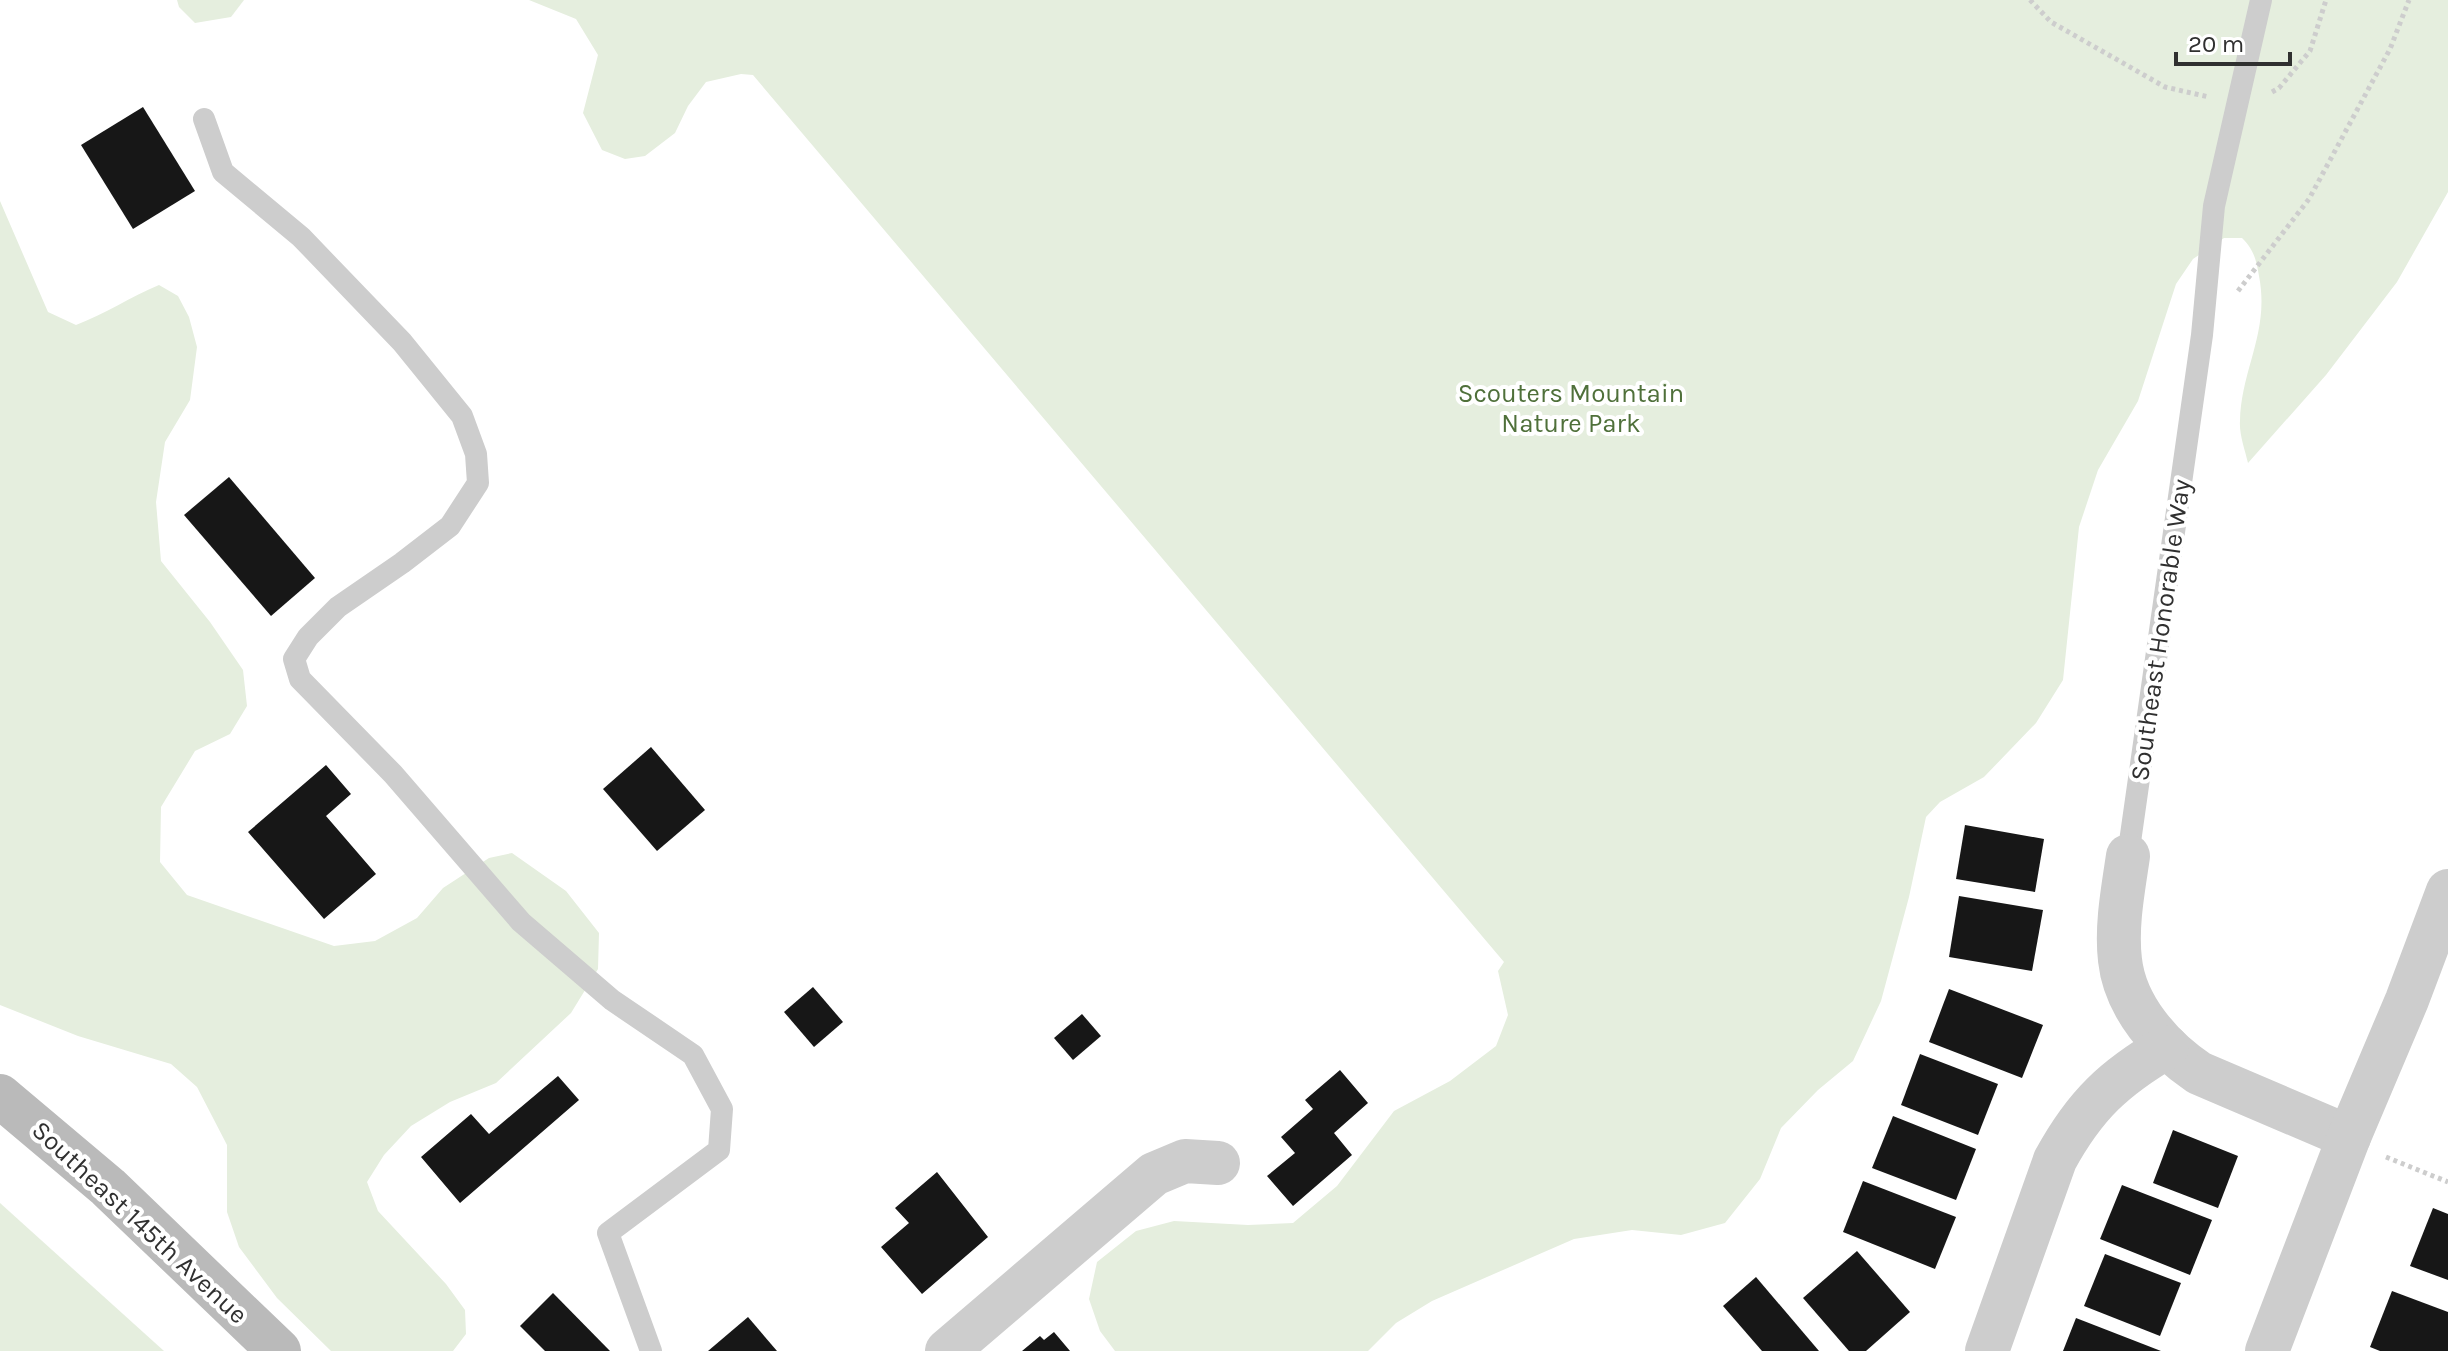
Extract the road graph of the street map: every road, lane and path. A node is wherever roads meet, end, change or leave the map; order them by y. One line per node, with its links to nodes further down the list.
1 (2030, 0): 5 (path)
2 (2261, 0): 5 (lane, Southeast Honorable Way)
3 (2326, 0): 5 (path)
4 (2409, 0): 7 (path)
5 (2237, 104): 7 (lane, Southeast Honorable Way)
6 (204, 119): 17 (lane)
7 (2202, 335): 8 (lane, Southeast Honorable Way)
8 (2128, 856): 10 (street, Southeast Honorable Way)
9 (2448, 891): 12 (street)
10 (2167, 1047): 12 (street, Southeast Honorable Way); 19 (street)
11 (0, 1096): 16 (main road, Southeast 145th Avenue)
12 (2349, 1137): 20 (street)
13 (2391, 1146): 15 (path)
14 (1218, 1163): 18 (street)
15 (2448, 1182)
16 (279, 1351)
17 (651, 1351)
18 (947, 1351)
19 (1987, 1351)
20 (2267, 1351)

